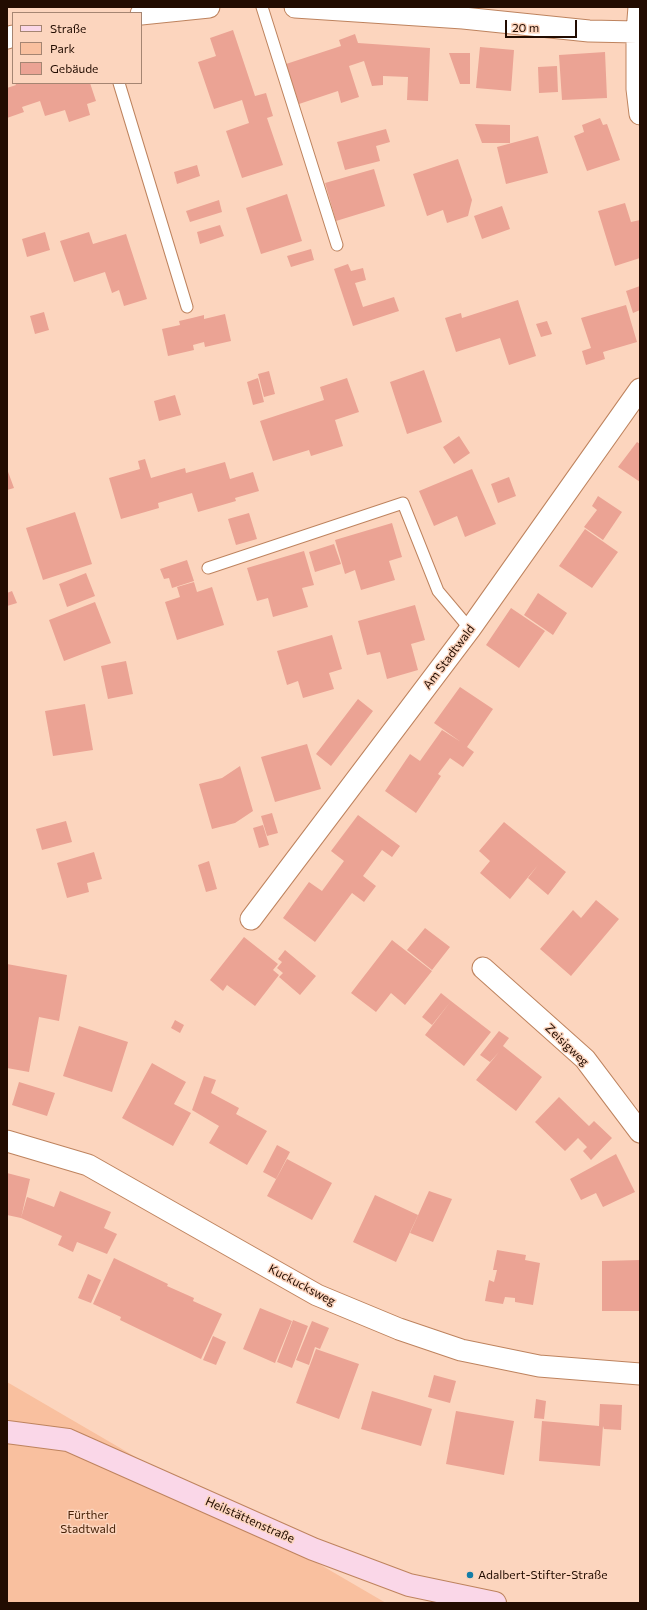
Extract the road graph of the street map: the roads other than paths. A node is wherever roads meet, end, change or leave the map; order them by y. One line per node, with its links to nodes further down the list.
1 (209, 7): 5 (street)
2 (262, 7): 9 (lane)
3 (295, 7): 6 (street)
4 (639, 7): 6 (street)
5 (142, 14)
6 (637, 32): 8 (street)
7 (119, 84): 10 (lane)
8 (640, 114)
9 (337, 245)
10 (187, 307)
11 (640, 390): 13 (street, Am Stadtwald)
12 (208, 568): 13 (lane)
13 (470, 628): 14 (street, Am Stadtwald)
14 (251, 919)
15 (483, 968): 16 (street, Zeisigweg)
16 (640, 1132)
17 (7, 1141): 18 (street, Kuckucksweg)
18 (640, 1374)
19 (7, 1432): 20 (street, Heilstättenstraße)
20 (495, 1603)

